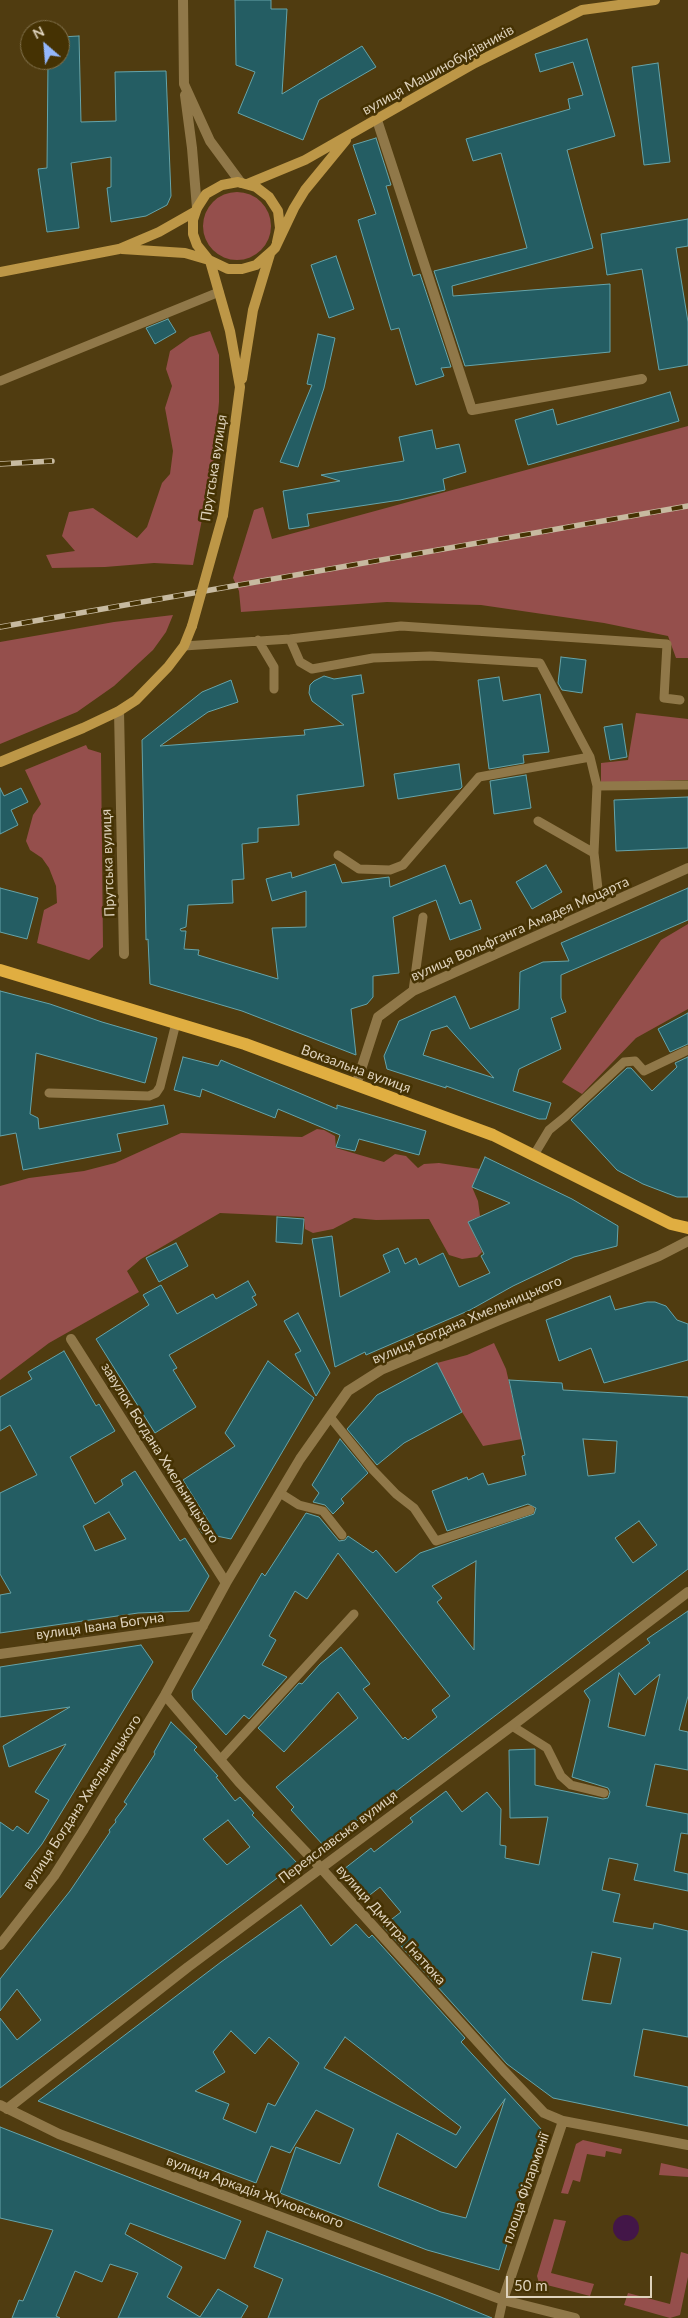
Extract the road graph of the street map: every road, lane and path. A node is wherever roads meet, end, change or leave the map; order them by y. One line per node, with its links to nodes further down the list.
1 (183, 0): 3 (street)
2 (655, 0): 4 (street, вулиця Машинобудівників)
3 (184, 84): 6 (street); 7 (street)
4 (377, 120): 5 (street, вулиця Машинобудівників); 14 (street)
5 (350, 135): 6 (street, вулиця Машинобудівників); 8 (street)
6 (244, 183): 7 (street); 8 (street)
7 (196, 210): 9 (street); 11 (street)
8 (277, 242): 10 (street)
9 (119, 249): 11 (street); 12 (street)
10 (271, 253): 11 (street); 16 (street)
11 (209, 260): 13 (street, Прутська вулиця)
12 (0, 272)
13 (219, 292): 15 (lane); 16 (street, Прутська вулиця)
14 (642, 379)
15 (0, 381)
16 (240, 387): 19 (street, Прутська вулиця, bridge)
17 (290, 639): 18 (lane); 21 (lane); 23 (lane)
18 (258, 640): 19 (lane); 20 (lane)
19 (184, 646): 22 (street, Прутська вулиця)
20 (274, 689)
21 (680, 700)
22 (119, 711): 24 (street, Прутська вулиця); 33 (street, Прутська вулиця)
23 (590, 758): 26 (lane); 29 (lane)
24 (0, 762)
25 (688, 785): 26 (lane)
26 (597, 786): 28 (lane)
27 (538, 820): 28 (lane)
28 (594, 853): 31 (lane)
29 (338, 855)
30 (688, 868): 31 (street, вулиця Вольфганга Амадея Моцарта)
31 (600, 907): 35 (street, вулиця Вольфганга Амадея Моцарта)
32 (422, 917): 35 (lane)
33 (124, 954)
34 (0, 970): 36 (main road, Вокзальна вулиця)
35 (413, 991): 38 (street, вулиця Вольфганга Амадея Моцарта)
36 (176, 1023): 38 (main road, Вокзальна вулиця); 39 (lane)
37 (688, 1050): 40 (lane)
38 (356, 1085): 40 (main road, Вокзальна вулиця)
39 (49, 1093)
40 (534, 1155): 41 (main road, Вокзальна вулиця)
41 (688, 1228)
42 (688, 1241): 44 (street, вулиця Богдана Хмельницького)
43 (71, 1339): 48 (street, завулок Богдана Хмельницького)
44 (330, 1417): 45 (street, вулиця Богдана Хмельницького); 46 (lane)
45 (280, 1493): 47 (lane); 48 (street, вулиця Богдана Хмельницького)
46 (530, 1510)
47 (342, 1535)
48 (226, 1583): 51 (street, вулиця Богдана Хмельницького)
49 (688, 1592): 54 (street, Переяславська вулиця)
50 (354, 1614): 55 (lane)
51 (203, 1626): 52 (street, вулиця Івана Богуна); 53 (street, вулиця Богдана Хмельницького)
52 (0, 1654)
53 (166, 1695): 55 (street, вулиця Дмитра Гнатюка); 58 (street, вулиця Богдана Хмельницького)
54 (512, 1726): 56 (lane); 57 (street, Переяславська вулиця)
55 (220, 1760): 57 (street, вулиця Дмитра Гнатюка)
56 (604, 1793)
57 (320, 1867): 59 (street, Переяславська вулиця); 60 (street, вулиця Дмитра Гнатюка)
58 (0, 1945)
59 (4, 2107): 62 (street, вулиця Аркадія Жуковського)
60 (563, 2121): 61 (street, площа Філармонії); 62 (street, площа Філармонії)
61 (688, 2145)
62 (503, 2300): 63 (lane, площа Філармонії); 64 (street)
63 (499, 2318)
64 (575, 2318)

